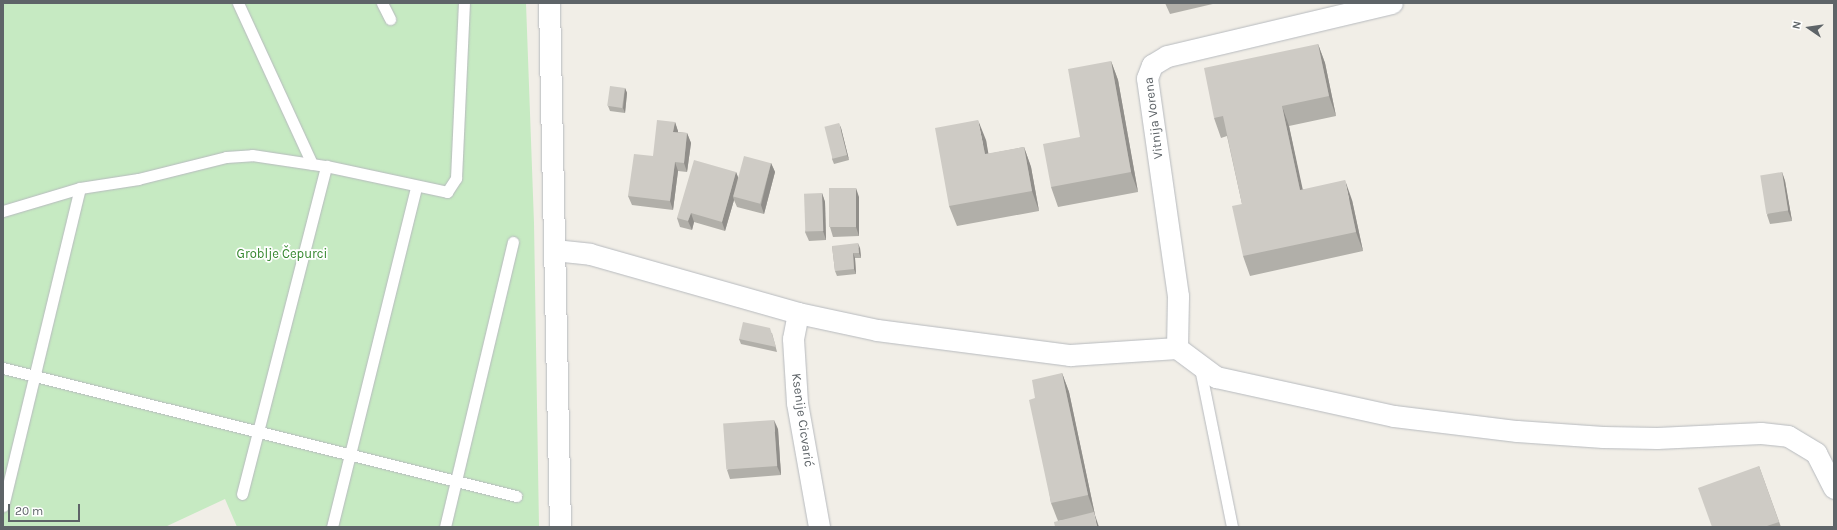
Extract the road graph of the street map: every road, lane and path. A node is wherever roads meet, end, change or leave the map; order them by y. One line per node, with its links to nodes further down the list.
1 (238, 3): 7 (lane)
2 (382, 3): 6 (lane)
3 (464, 3): 9 (lane)
4 (548, 3): 13 (street)
5 (1383, 4): 15 (street, Vitnija Vorena)
6 (390, 19)
7 (312, 164): 8 (lane); 10 (lane)
8 (326, 166): 9 (lane); 19 (lane)
9 (416, 187): 20 (lane)
10 (80, 188): 11 (lane); 18 (lane)
11 (3, 211)
12 (513, 242): 21 (lane)
13 (554, 250): 14 (street); 28 (street)
14 (798, 313): 15 (street); 29 (street, Ksenije Cicvarić)
15 (1177, 348): 17 (street)
16 (3, 368): 18 (lane)
17 (1200, 368): 22 (street); 30 (lane)
18 (36, 376): 19 (lane); 25 (lane)
19 (259, 431): 20 (lane); 23 (lane)
20 (351, 454): 21 (lane); 26 (lane)
21 (456, 482): 24 (lane); 27 (lane)
22 (1834, 488)
23 (242, 494)
24 (516, 496)
25 (3, 506)
26 (332, 527)
27 (445, 527)
28 (560, 527)
29 (819, 527)
30 (1232, 527)

